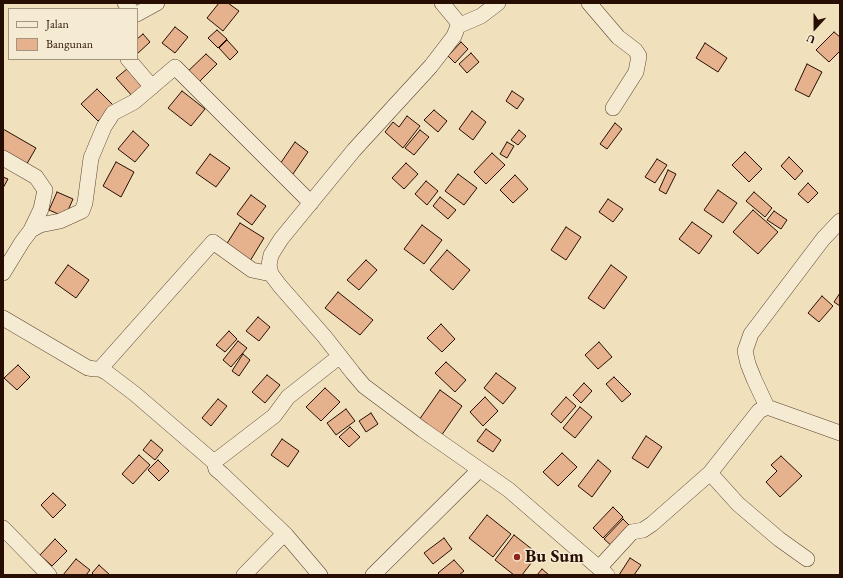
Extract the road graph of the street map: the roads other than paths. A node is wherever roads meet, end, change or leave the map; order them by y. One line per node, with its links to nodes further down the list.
1 (157, 3): 5 (street)
2 (442, 3): 6 (street)
3 (498, 3): 6 (street)
4 (590, 3): 9 (street)
5 (138, 13)
6 (458, 26): 11 (street)
7 (129, 60): 8 (street)
8 (152, 87): 11 (street); 13 (street)
9 (613, 108)
10 (3, 158): 13 (street)
11 (311, 203): 16 (street)
12 (840, 221): 20 (street)
13 (31, 230): 14 (street)
14 (8, 254): 15 (street)
15 (3, 274)
16 (271, 274): 18 (street); 19 (street)
17 (3, 318): 19 (street)
18 (340, 356): 22 (street); 23 (street)
19 (100, 369): 22 (street)
20 (767, 407): 21 (street); 24 (street)
21 (840, 432)
22 (214, 462): 26 (street)
23 (479, 470): 28 (street); 32 (street)
24 (710, 473): 27 (street); 28 (street)
25 (3, 528): 29 (street)
26 (286, 536): 30 (street); 31 (street)
27 (807, 559)
28 (603, 572)
29 (49, 575)
30 (244, 575)
31 (320, 575)
32 (373, 575)

